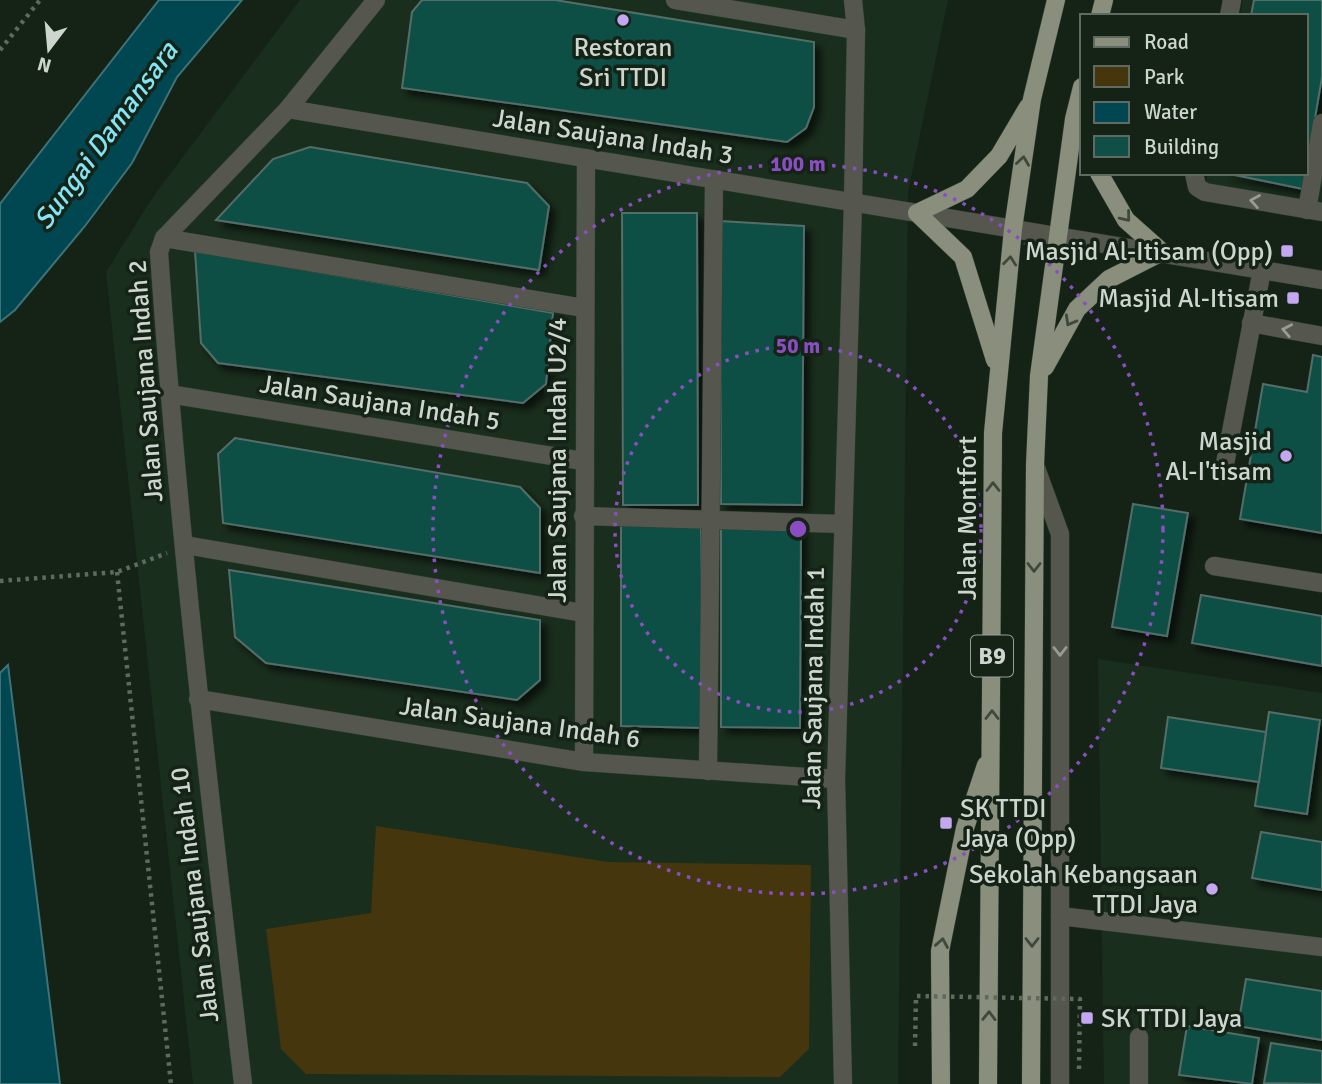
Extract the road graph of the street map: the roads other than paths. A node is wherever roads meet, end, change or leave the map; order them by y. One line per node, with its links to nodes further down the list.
1 (376, 0): 8 (street)
2 (675, 0): 5 (street)
3 (853, 0): 5 (street, Jalan Saujana Indah 1)
4 (1056, 0): 7 (main road, Jalan Montfort / B9)
5 (856, 30): 16 (street, Jalan Saujana Indah 1)
6 (1080, 95): 9 (main road, B9)
7 (1032, 99): 18 (main road); 19 (main road, Jalan Montfort / B9, one-way to 7)
8 (288, 109): 12 (street, Jalan Saujana Indah 3); 21 (street, Jalan Saujana Indah 2)
9 (1074, 119): 11 (main road); 20 (main road, B9)
10 (1322, 123): 17 (street)
11 (1080, 132)
12 (586, 159): 15 (street, Jalan Saujana Indah 3); 25 (street, Jalan Saujana Indah U2/4)
13 (1100, 175): 22 (main road, one-way to 22)
14 (1194, 175): 17 (street, one-way to 14)
15 (714, 179): 16 (street, Jalan Saujana Indah 3); 35 (street)
16 (853, 202): 18 (street, Jalan Saujana Indah 3); 36 (street, Jalan Saujana Indah 1)
17 (1315, 211)
18 (917, 213): 19 (street, Jalan Saujana Indah 3); 28 (main road)
19 (1013, 229): 20 (street, Jalan Saujana Indah 3); 28 (main road, Jalan Montfort / B9, one-way to 19)
20 (1059, 235): 22 (street, Jalan Saujana Indah 3); 29 (main road, B9)
21 (164, 238): 25 (street); 30 (street, Jalan Saujana Indah 2)
22 (1162, 252): 23 (street, Jalan Saujana Indah 3); 29 (main road, one-way to 29)
23 (1262, 270): 24 (street, Jalan Saujana Indah 3); 26 (street)
24 (1322, 280)
25 (584, 308): 31 (street, Jalan Saujana Indah U2/4)
26 (1251, 323): 27 (street, one-way to 26); 33 (street)
27 (1322, 337)
28 (998, 370): 42 (main road, Jalan Montfort / B9, one-way to 28)
29 (1040, 376): 32 (main road, B9)
30 (169, 394): 31 (street, Jalan Saujana Indah 5); 37 (street, Jalan Saujana Indah 2)
31 (583, 461): 34 (street, Jalan Saujana Indah U2/4)
32 (1035, 465): 46 (street, one-way to 46); 53 (main road, B9, one-way to 53)
33 (1223, 474)
34 (583, 516): 35 (street); 40 (street, Jalan Saujana Indah U2/4)
35 (708, 520): 36 (street); 44 (street)
36 (842, 524): 45 (street, Jalan Saujana Indah 1)
37 (184, 545): 40 (street); 41 (street, Jalan Saujana Indah 2)
38 (1214, 566): 39 (street)
39 (1322, 583)
40 (583, 613): 43 (street, Jalan Saujana Indah U2/4)
41 (198, 699): 43 (street, Jalan Saujana Indah 6); 49 (street, Jalan Saujana Indah 10)
42 (992, 748): 51 (main road, one-way to 42); 52 (main road, Jalan Montfort / B9, one-way to 42)
43 (584, 762): 44 (street, Jalan Saujana Indah 6)
44 (708, 771): 45 (street, Jalan Saujana Indah 6)
45 (836, 779): 50 (street, Jalan Saujana Indah 1)
46 (1060, 916): 47 (street); 54 (street)
47 (1322, 947)
48 (1139, 1037): 55 (street)
49 (243, 1084)
50 (843, 1084)
51 (941, 1084)
52 (988, 1084)
53 (1031, 1084)
54 (1060, 1084)
55 (1139, 1084)

